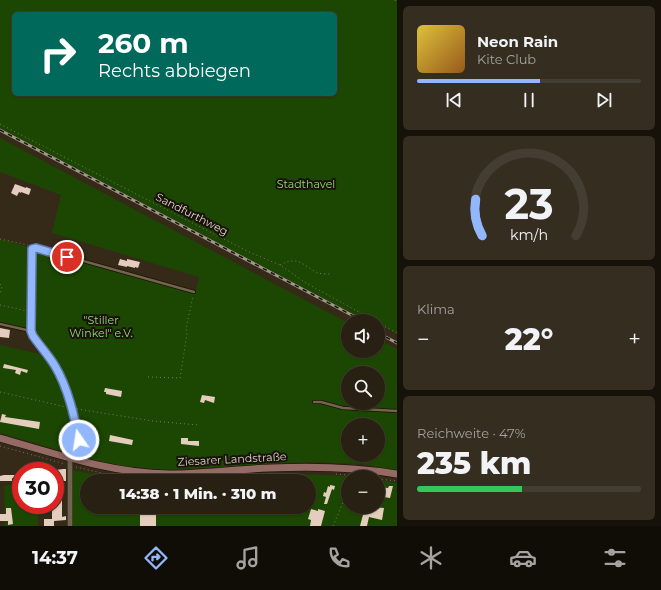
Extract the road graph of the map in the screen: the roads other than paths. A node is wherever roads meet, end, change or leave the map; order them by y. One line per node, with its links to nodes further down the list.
1 (32, 247): 2 (lane); 4 (street)
2 (194, 292)
3 (0, 324): 4 (lane)
4 (31, 331): 9 (street)
5 (314, 402): 6 (lane)
6 (397, 410)
7 (0, 438): 8 (main road, Ziesarer Landstraße)
8 (70, 458): 9 (main road, Ziesarer Landstraße); 11 (street)
9 (81, 462): 10 (main road, Ziesarer Landstraße)
10 (397, 474)
11 (70, 526)

